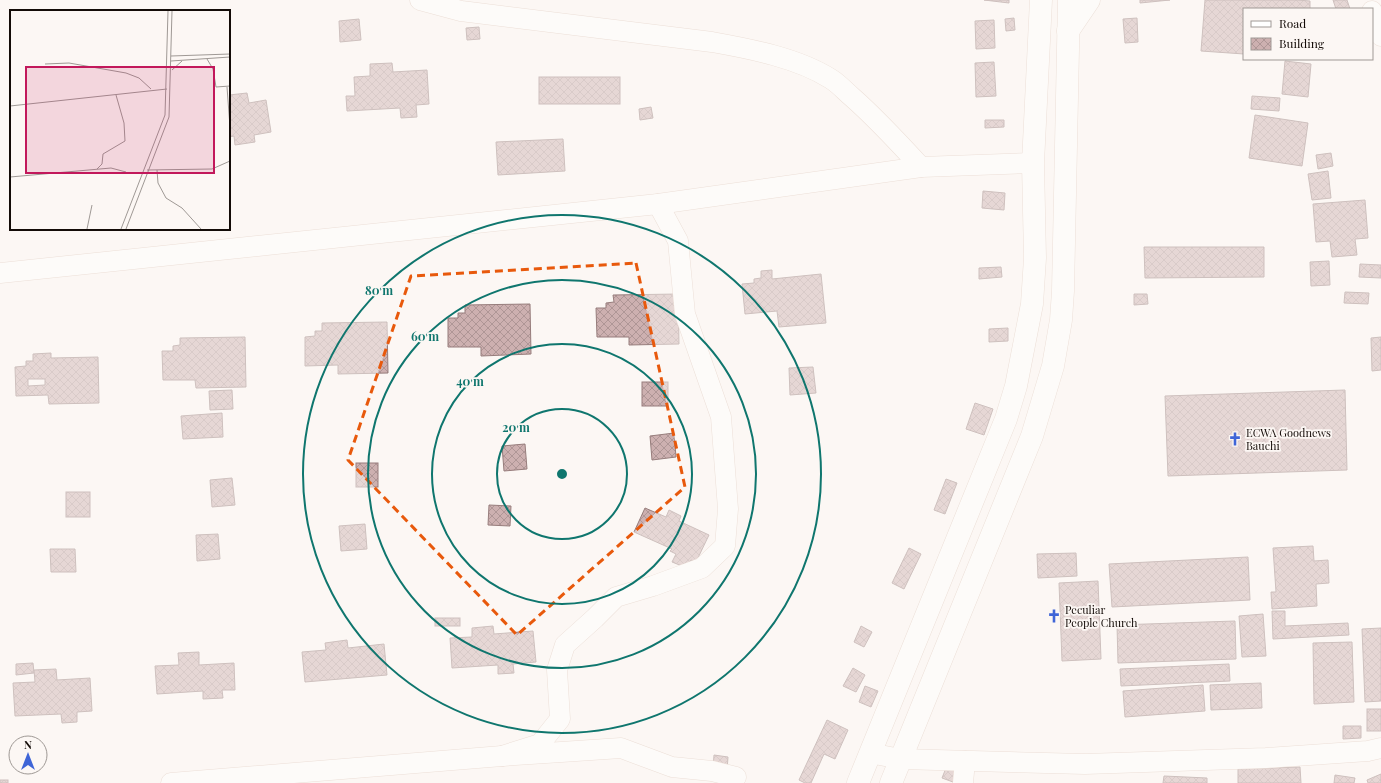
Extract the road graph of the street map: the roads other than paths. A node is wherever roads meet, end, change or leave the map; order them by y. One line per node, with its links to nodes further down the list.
1 (420, 0): 9 (street)
2 (1041, 0): 8 (street)
3 (1069, 0): 6 (street)
4 (1089, 0): 6 (street)
5 (1373, 13): 7 (street)
6 (1068, 30): 15 (street)
7 (1381, 36)
8 (1033, 163): 9 (street); 13 (street)
9 (921, 167): 10 (street)
10 (658, 204): 11 (street); 14 (street)
11 (0, 273)
12 (1381, 748): 16 (street)
13 (870, 753): 15 (street); 19 (street)
14 (502, 756): 17 (street); 18 (street)
15 (900, 759): 16 (street); 20 (street)
16 (965, 761): 21 (street)
17 (736, 777)
18 (171, 783)
19 (858, 783)
20 (891, 783)
21 (963, 783)

